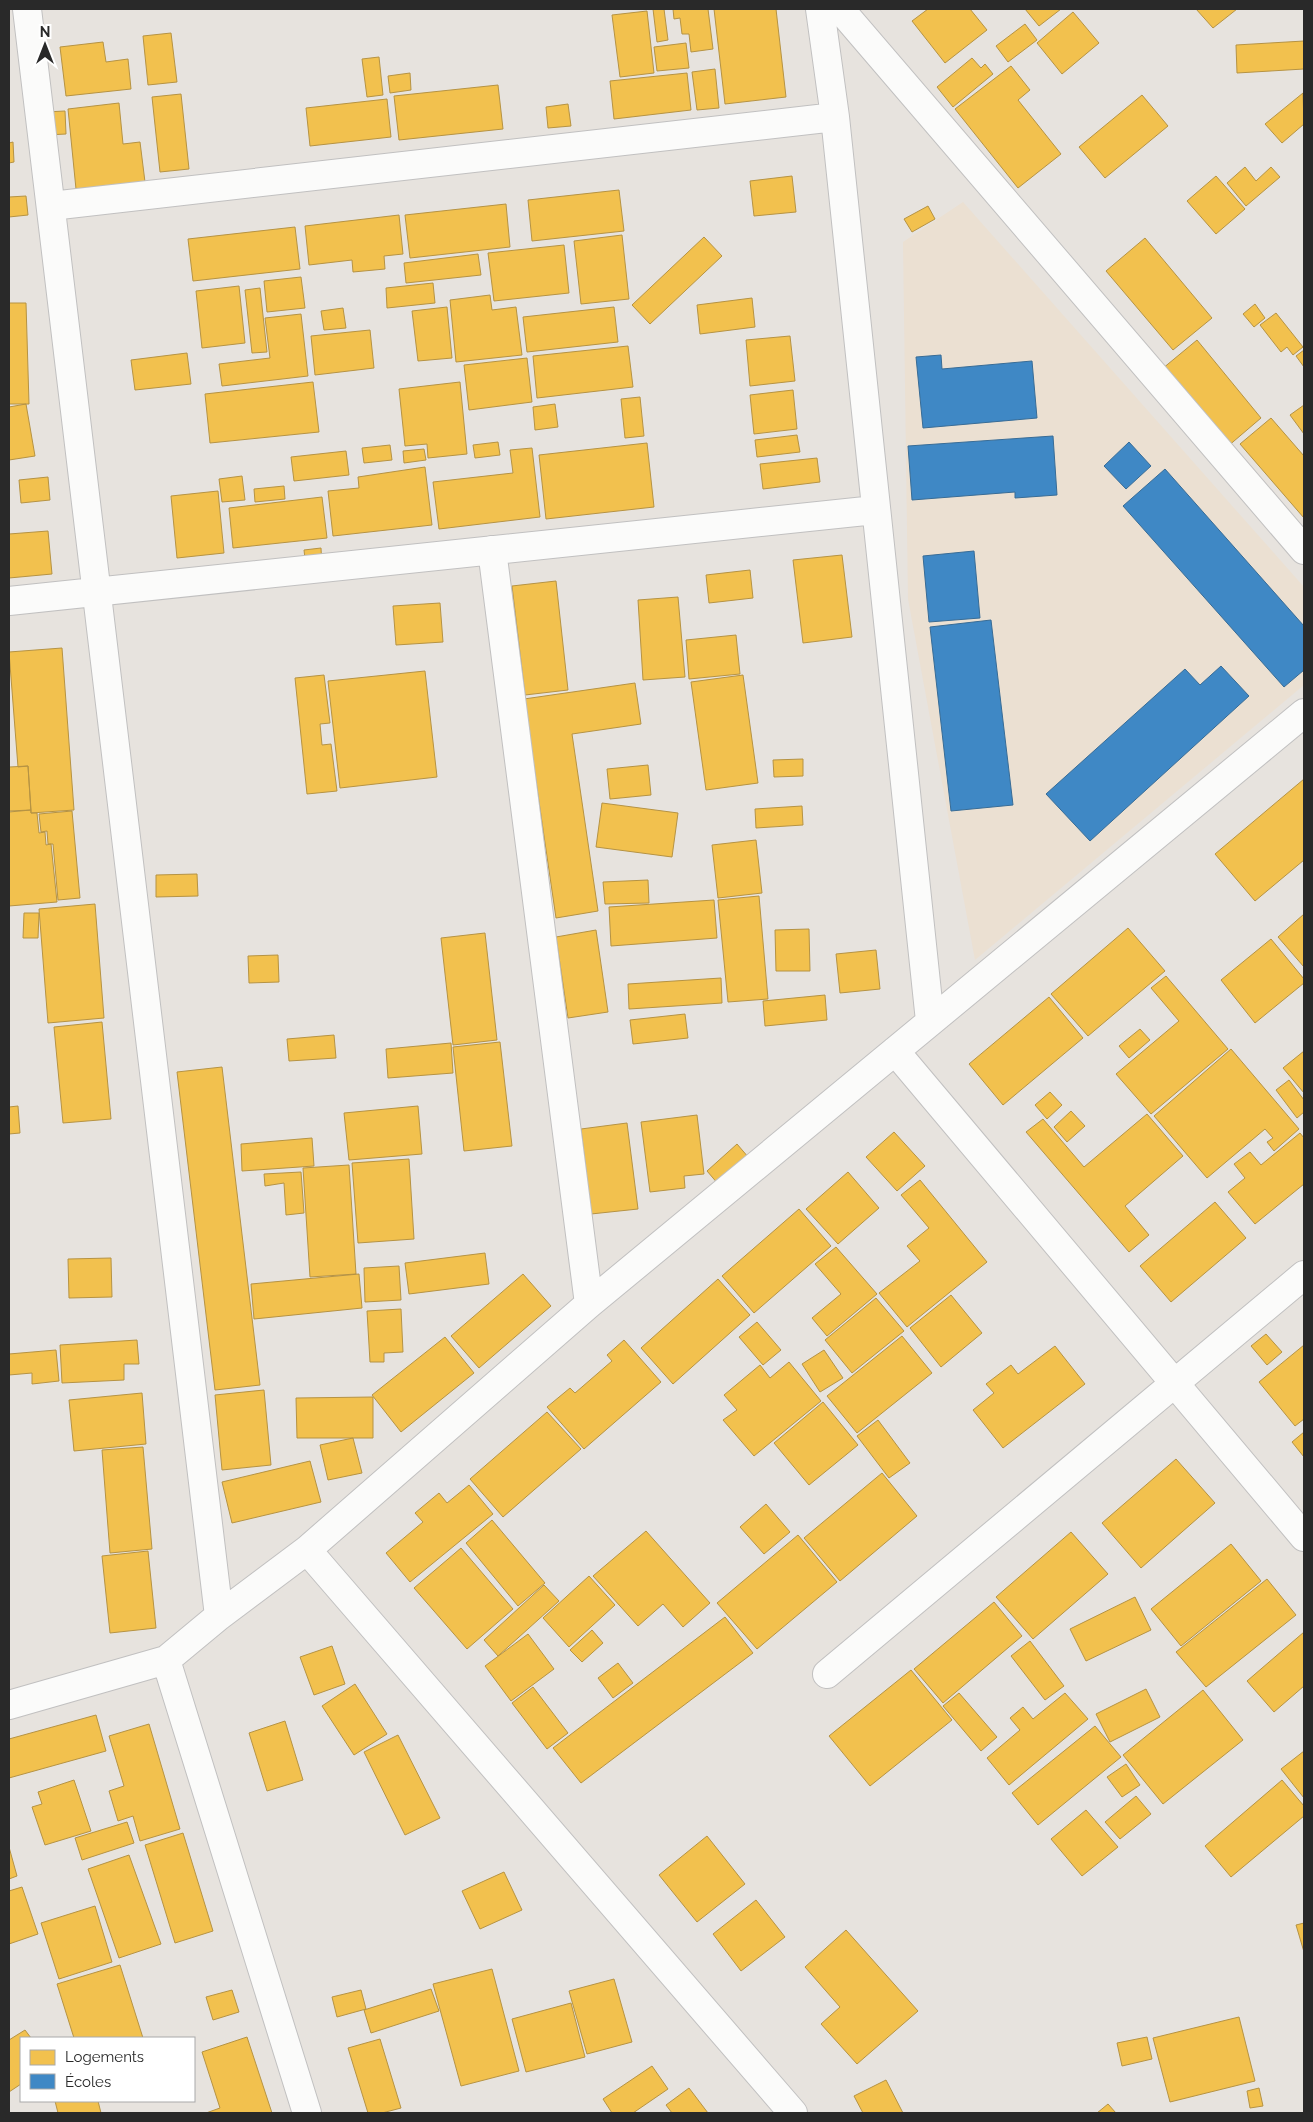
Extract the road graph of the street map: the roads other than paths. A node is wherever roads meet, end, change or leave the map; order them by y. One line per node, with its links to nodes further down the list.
1 (27, 9): 5 (street)
2 (820, 9): 4 (street)
3 (840, 9): 8 (street)
4 (835, 117): 5 (street); 6 (street)
5 (51, 206): 9 (street)
6 (875, 510): 7 (street); 12 (street)
7 (492, 550): 9 (street); 15 (street)
8 (1304, 550)
9 (98, 592): 10 (street); 19 (street)
10 (9, 601)
11 (1304, 713): 12 (street)
12 (930, 1021): 13 (street)
13 (895, 1050): 15 (street); 16 (street)
14 (1304, 1275): 16 (street)
15 (589, 1304): 18 (street)
16 (1175, 1383): 17 (street); 21 (street)
17 (1304, 1537)
18 (307, 1550): 19 (street); 24 (street)
19 (219, 1616): 20 (street)
20 (166, 1660): 22 (street); 23 (street)
21 (827, 1674)
22 (9, 1705)
23 (307, 2113)
24 (793, 2113)

